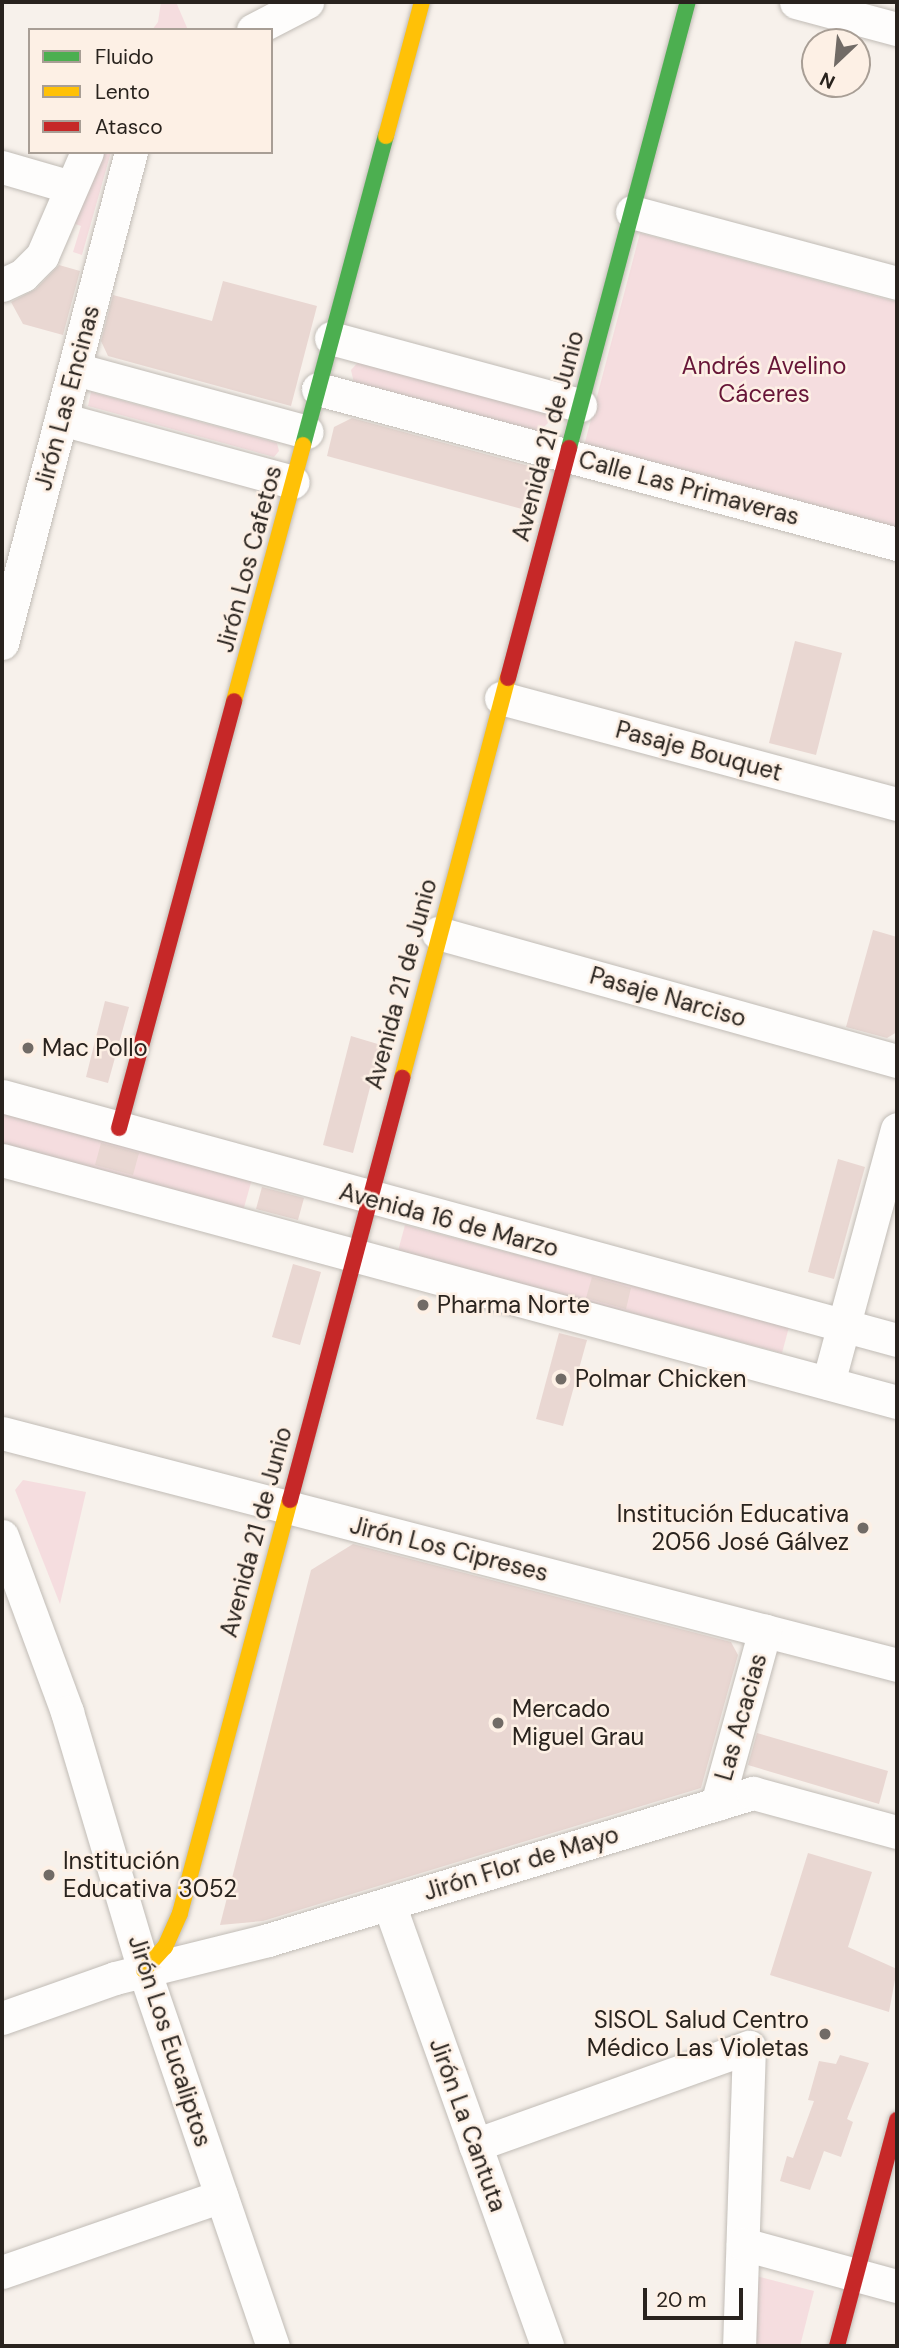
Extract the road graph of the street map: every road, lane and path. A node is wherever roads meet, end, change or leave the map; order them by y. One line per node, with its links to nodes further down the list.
1 (307, 2): 5 (street)
2 (422, 2): 14 (street, Jirón Los Cafetos)
3 (688, 2): 11 (street, Avenida 21 de Junio)
4 (796, 2): 6 (street)
5 (257, 28)
6 (897, 29)
7 (86, 154): 10 (street)
8 (130, 154): 15 (street, Jirón Las Encinas)
9 (2, 167): 10 (street)
10 (71, 187): 13 (street)
11 (632, 212): 12 (street); 17 (street, Avenida 21 de Junio)
12 (897, 284)
13 (2, 285)
14 (331, 338): 16 (street, Jirón Los Cafetos); 17 (street)
15 (75, 369): 18 (street, Jirón Las Encinas); 19 (street)
16 (318, 389): 19 (street, Jirón Los Cafetos); 20 (street, Calle Las Primaveras)
17 (580, 405): 20 (street, Avenida 21 de Junio)
18 (61, 419): 21 (street); 23 (street, Jirón Las Encinas)
19 (307, 432): 21 (street, Jirón Los Cafetos)
20 (566, 455): 22 (street, Calle Las Primaveras); 24 (street, Avenida 21 de Junio)
21 (293, 482): 29 (street, Jirón Los Cafetos)
22 (897, 544)
23 (2, 643)
24 (501, 698): 25 (street, Pasaje Bouquet); 26 (street, Avenida 21 de Junio)
25 (897, 804)
26 (438, 933): 27 (street, Pasaje Narciso); 32 (street, Avenida 21 de Junio)
27 (897, 1061)
28 (2, 1096): 29 (street, Avenida 16 de Marzo)
29 (120, 1128): 32 (street, Avenida 16 de Marzo)
30 (897, 1129): 34 (street)
31 (2, 1160): 33 (street)
32 (367, 1198): 33 (street, Avenida 21 de Junio); 34 (street, Avenida 16 de Marzo)
33 (352, 1254): 36 (street); 39 (street, Avenida 21 de Junio)
34 (845, 1326): 35 (street, Avenida 16 de Marzo); 36 (street)
35 (897, 1340)
36 (828, 1384): 37 (street)
37 (897, 1402)
38 (2, 1433): 39 (street, Jirón Los Cipreses)
39 (286, 1506): 41 (street, Jirón Los Cipreses); 46 (street, Avenida 21 de Junio)
40 (2, 1535): 46 (street, Jirón Los Eucaliptos)
41 (765, 1630): 42 (street, Jirón Los Cipreses); 43 (street, Las Acacias)
42 (897, 1665)
43 (717, 1804): 44 (street, Jirón Flor de Mayo); 45 (street, Jirón Flor de Mayo)
44 (897, 1832)
45 (389, 1904): 46 (street, Jirón Flor de Mayo); 49 (street, Jirón La Cantuta)
46 (145, 1970): 47 (street, Jirón Flor de Mayo); 50 (street, Jirón Los Eucaliptos)
47 (2, 2018)
48 (897, 2120): 53 (street)
49 (475, 2145): 51 (street); 56 (street, Jirón La Cantuta)
50 (221, 2196): 52 (street); 55 (street, Jirón Los Eucaliptos)
51 (743, 2244): 53 (street); 57 (street)
52 (2, 2272)
53 (856, 2275): 54 (street); 58 (street)
54 (897, 2286)
55 (273, 2346)
56 (547, 2346)
57 (739, 2346)
58 (837, 2346)

